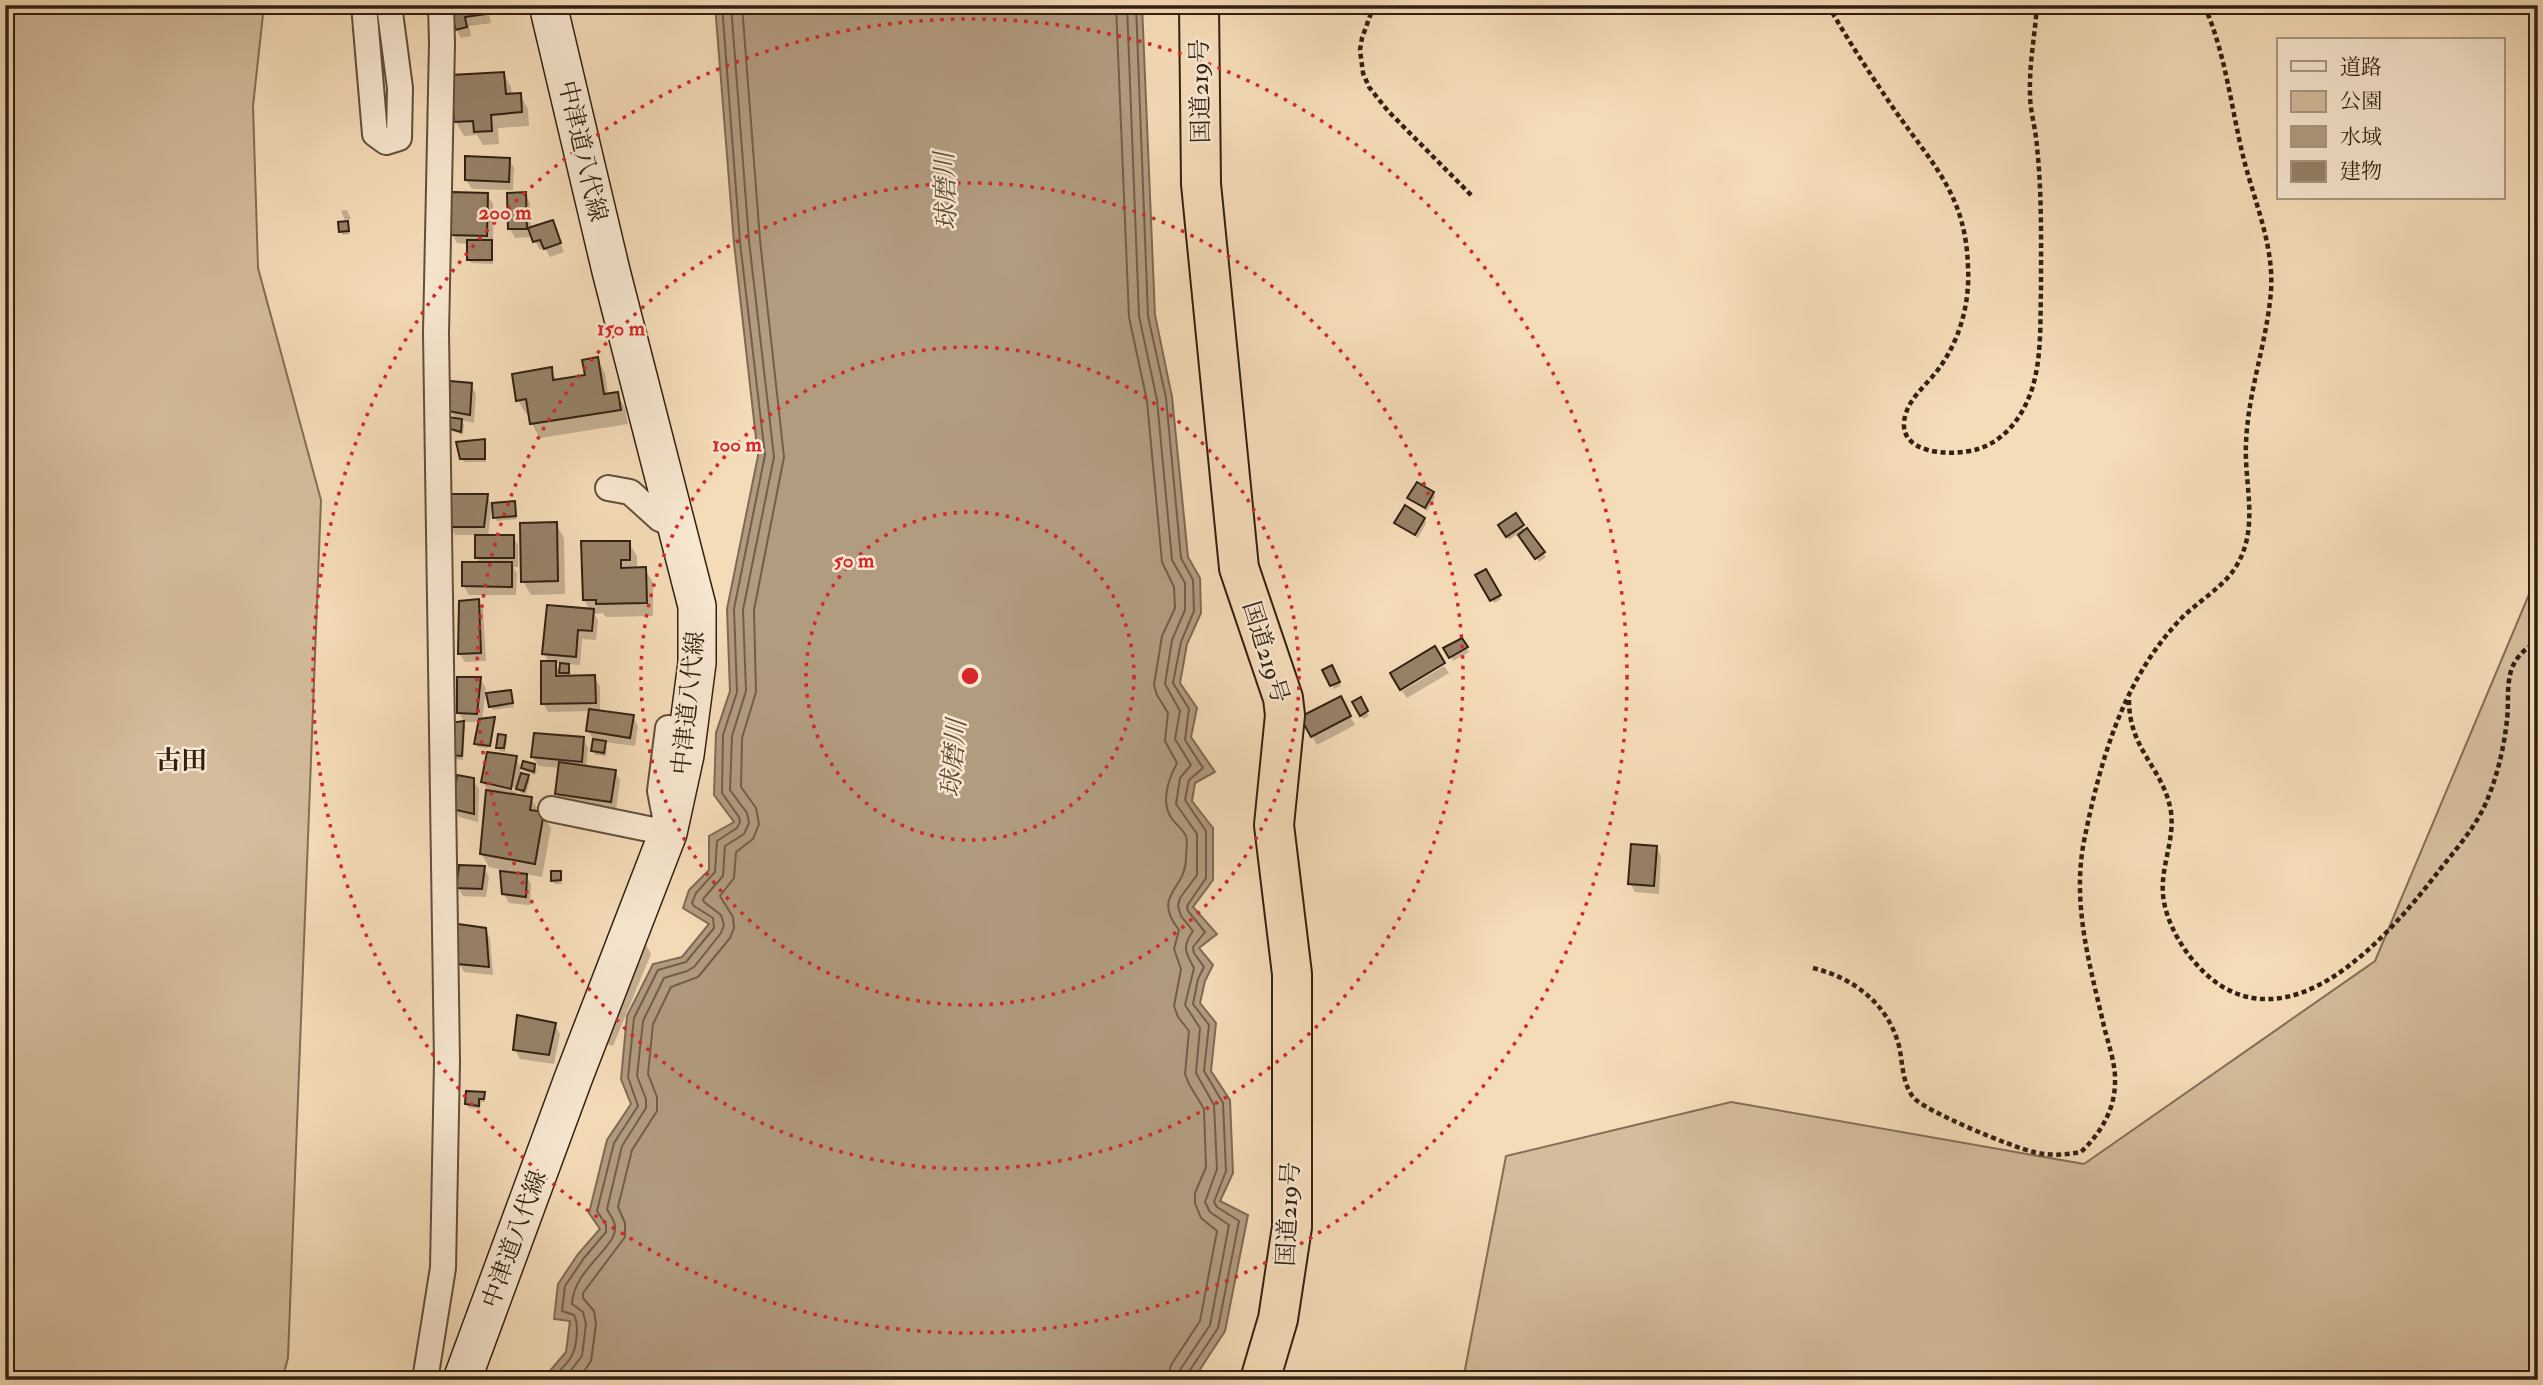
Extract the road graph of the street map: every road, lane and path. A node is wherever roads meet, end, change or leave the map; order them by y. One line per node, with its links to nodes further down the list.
1 (364, 5): 2 (street)
2 (389, 5)
3 (440, 5): 19 (street)
4 (548, 5): 12 (main road, 中津道八代線)
5 (1199, 5): 21 (highway, 国道219号)
6 (1374, 5): 10 (path)
7 (1828, 5): 8 (path)
8 (2038, 5)
9 (2204, 5): 14 (path)
10 (1473, 197)
11 (608, 488): 12 (street)
12 (676, 526): 17 (main road, 中津道八代線)
13 (2538, 642): 14 (path)
14 (2129, 695): 18 (path)
15 (668, 729): 17 (street)
16 (551, 809): 17 (street)
17 (668, 834): 20 (main road, 中津道八代線)
18 (1813, 968)
19 (425, 1380)
20 (462, 1380)
21 (1260, 1380)

